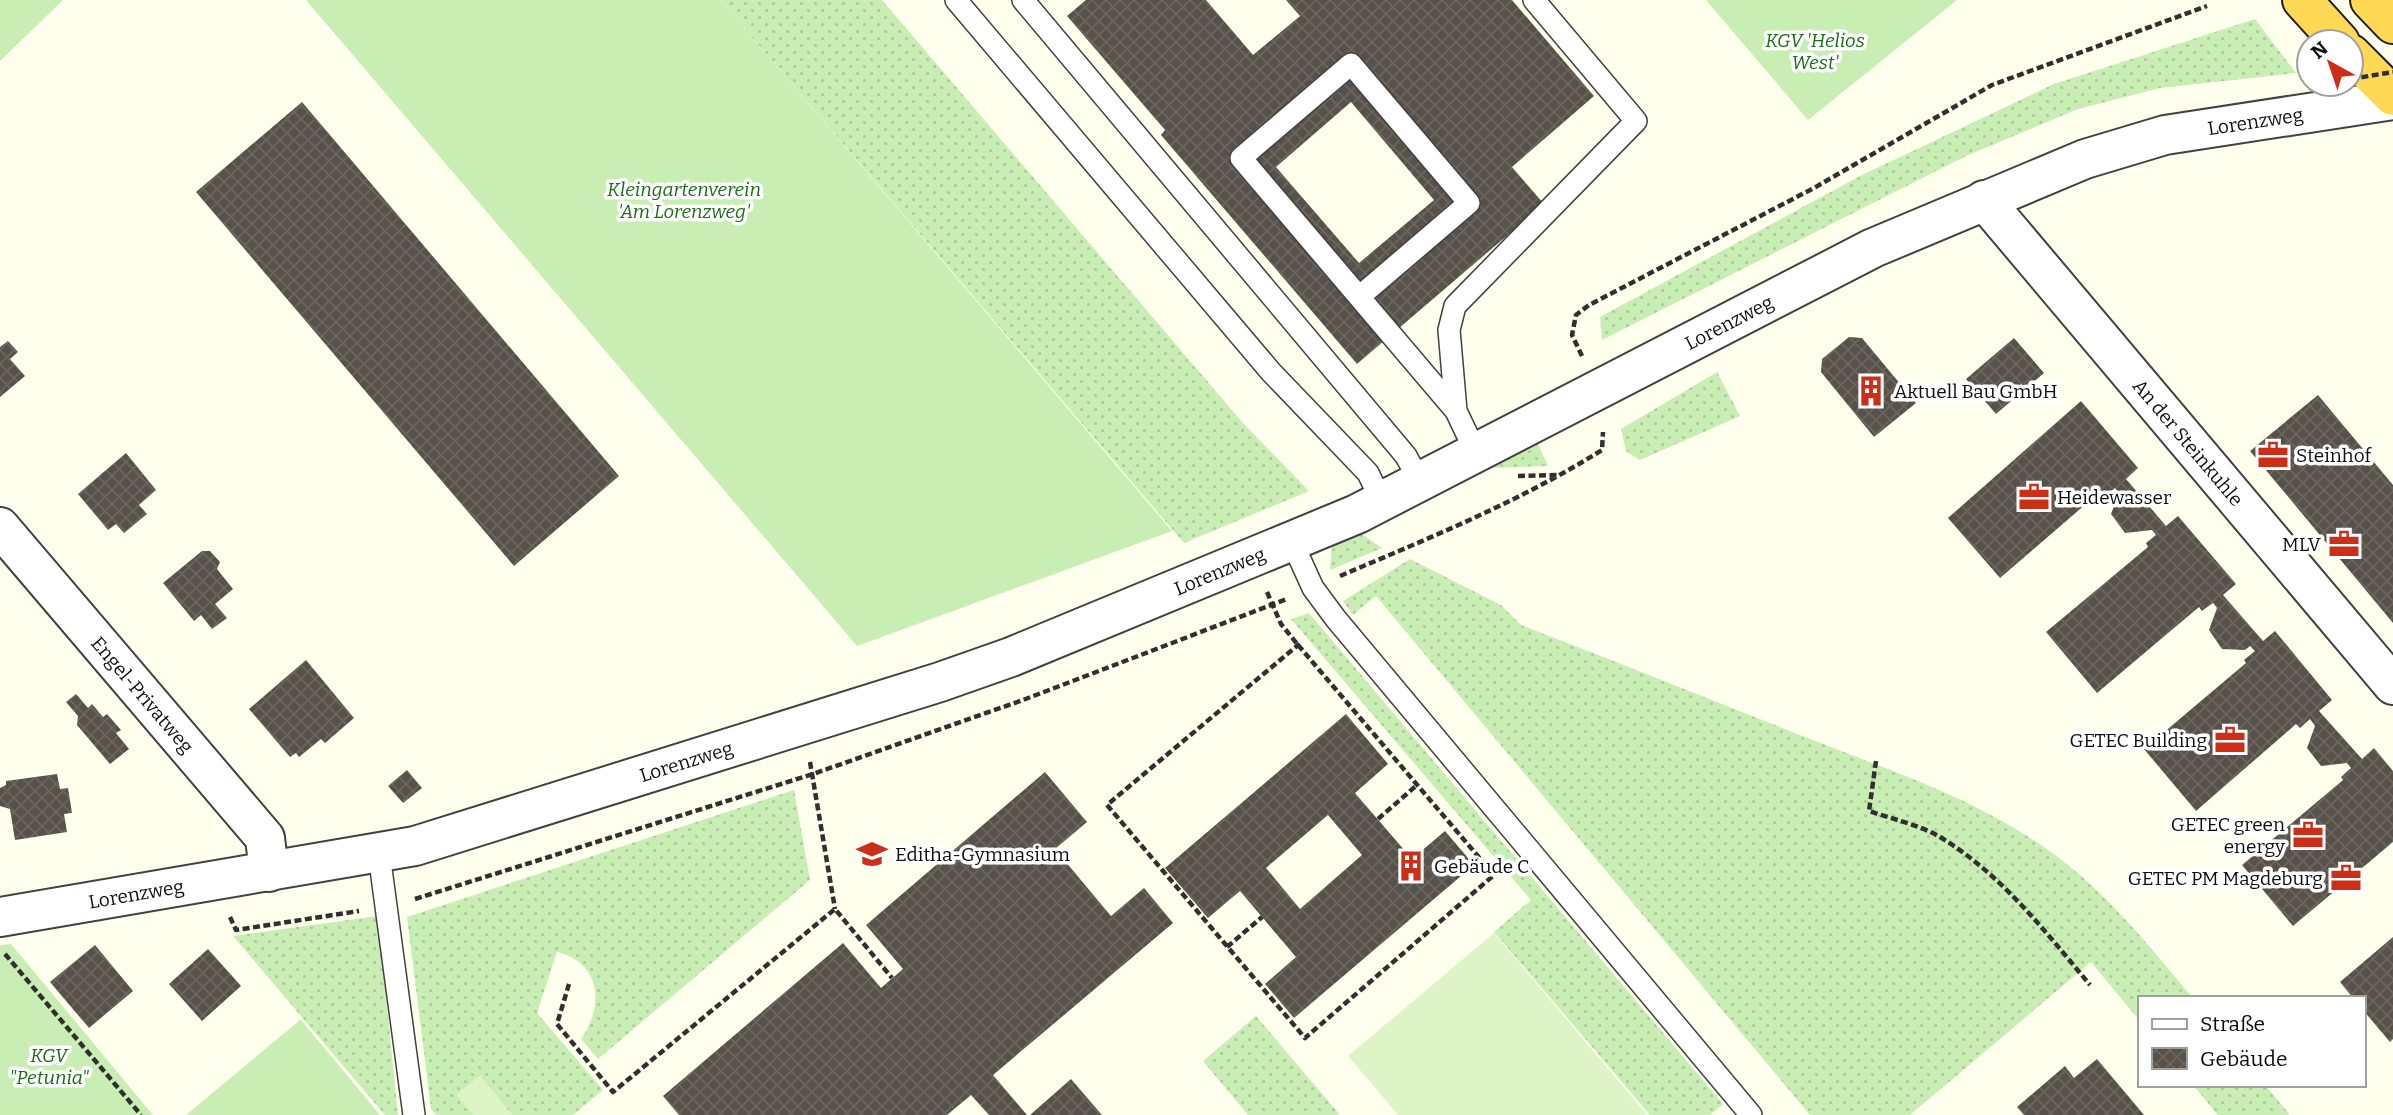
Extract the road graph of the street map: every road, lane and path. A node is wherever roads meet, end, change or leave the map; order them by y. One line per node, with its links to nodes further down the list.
1 (956, 0): 19 (lane)
2 (1023, 0): 18 (lane)
3 (1534, 0): 16 (lane)
4 (2302, 0): 8 (highway)
5 (2370, 0): 7 (highway)
6 (2207, 6): 15 (path)
7 (2393, 24)
8 (2327, 28)
9 (2365, 69): 12 (highway)
10 (2393, 72): 11 (path, bridge)
11 (2365, 77)
12 (2393, 98): 13 (street, Lorenzweg)
13 (1984, 201): 15 (street, Lorenzweg); 24 (street, An der Steinkuhle)
14 (1359, 297): 14 (lane); 16 (lane)
15 (1596, 390): 17 (street, Lorenzweg)
16 (1455, 411): 17 (lane)
17 (1476, 453): 18 (street, Lorenzweg)
18 (1420, 482): 19 (street, Lorenzweg)
19 (1381, 500): 21 (street, Lorenzweg)
20 (0, 527): 30 (street, Engel-Privatweg)
21 (1292, 542): 22 (street, Lorenzweg); 41 (lane)
22 (1252, 559): 23 (path); 25 (street, Lorenzweg)
23 (1298, 646): 27 (path); 35 (path)
24 (2393, 685)
25 (800, 728): 29 (street, Lorenzweg); 31 (path)
26 (1876, 761): 38 (path)
27 (1417, 785): 28 (path); 35 (path)
28 (1378, 819)
29 (379, 854): 30 (street, Lorenzweg); 40 (lane)
30 (270, 872): 32 (street, Lorenzweg)
31 (835, 909): 36 (path); 37 (path)
32 (0, 917)
33 (1262, 917): 35 (path)
34 (0, 944): 39 (path)
35 (1227, 947)
36 (892, 978)
37 (569, 984)
38 (2090, 985)
39 (141, 1115)
40 (414, 1115)
41 (1751, 1115)

